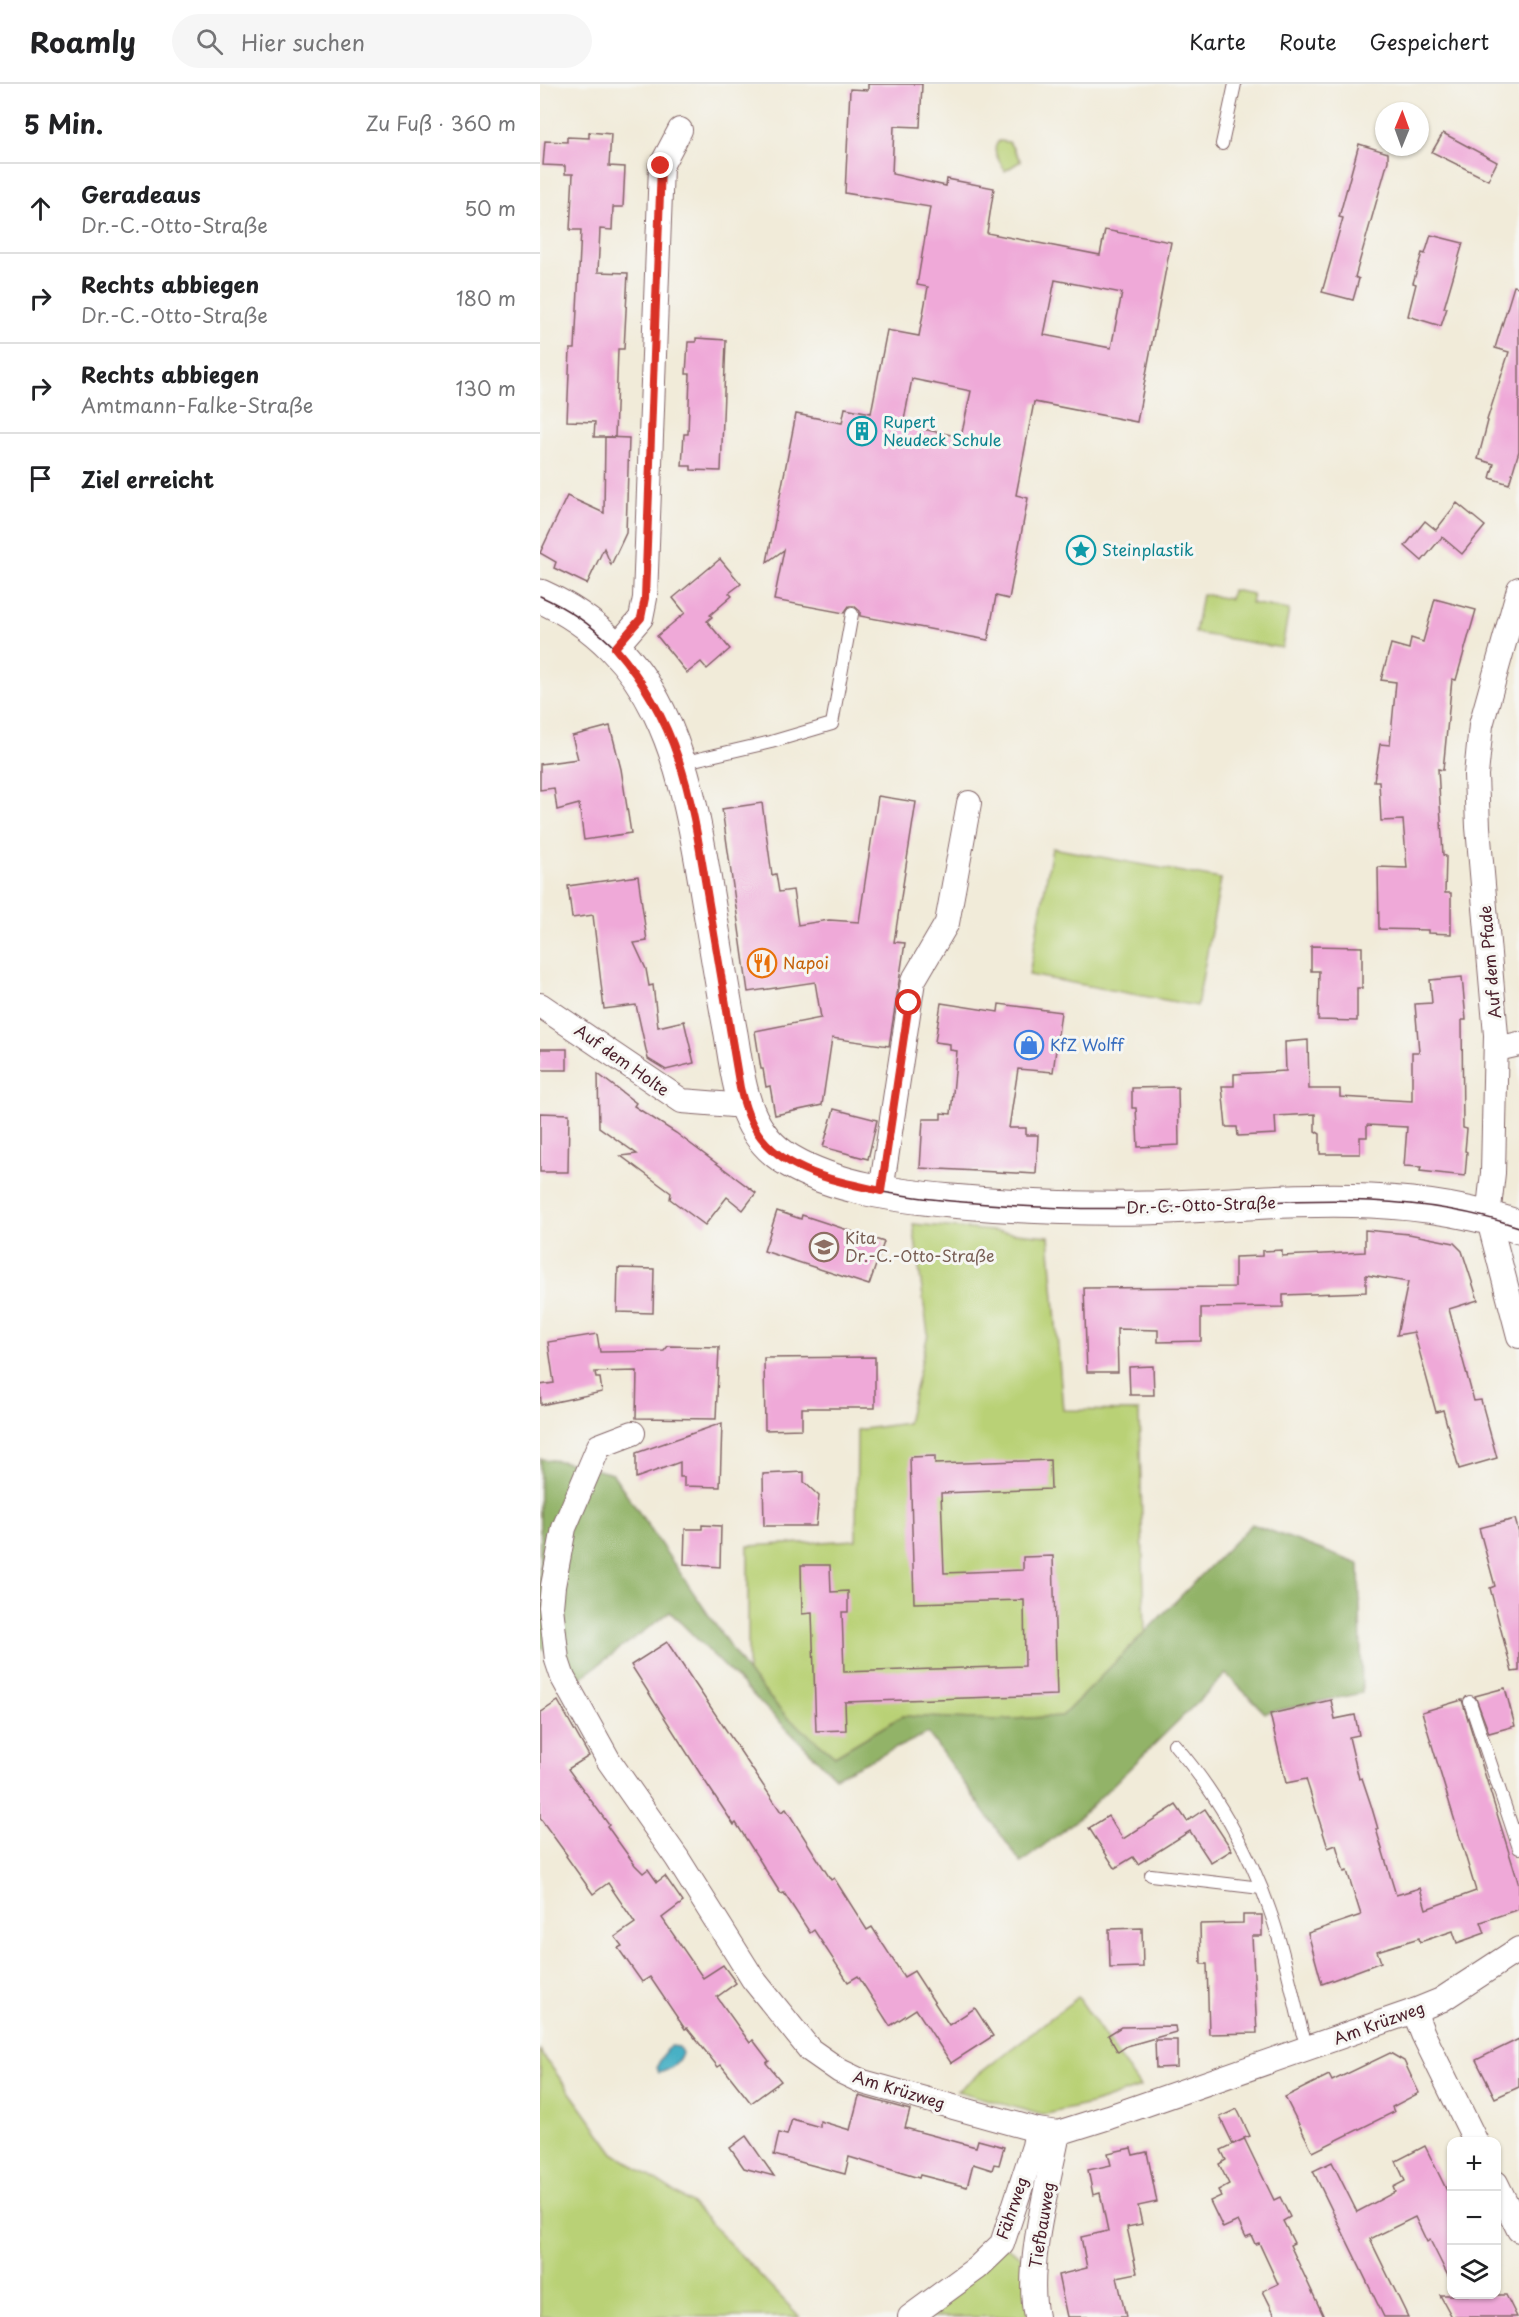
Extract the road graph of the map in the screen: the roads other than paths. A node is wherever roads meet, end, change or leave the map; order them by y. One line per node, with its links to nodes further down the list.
1 (1235, 84): 3 (lane)
2 (680, 130): 7 (street)
3 (1222, 144)
4 (1519, 589): 11 (street, Auf dem Pfade)
5 (540, 596): 7 (street, Dr.-C.-Otto-Straße)
6 (852, 614): 8 (lane)
7 (615, 648): 8 (street, Dr.-C.-Otto-Straße)
8 (681, 763): 12 (street, Dr.-C.-Otto-Straße)
9 (969, 803): 13 (street)
10 (545, 1012): 12 (street, Auf dem Holte)
11 (1508, 1046): 14 (street, Auf dem Pfade)
12 (745, 1106): 13 (street, Dr.-C.-Otto-Straße)
13 (881, 1191): 14 (street, Dr.-C.-Otto-Straße)
14 (1488, 1217): 15 (street, Dr.-C.-Otto-Straße); 16 (street, Auf dem Pfade)
15 (1519, 1227)
16 (1519, 1336)
17 (633, 1433): 18 (street, Am Krüzweg)
18 (564, 1528): 19 (street); 28 (street, Am Krüzweg)
19 (540, 1539)
20 (1470, 1702): 22 (lane)
21 (1174, 1744): 24 (lane)
22 (1519, 1848)
23 (1151, 1875): 24 (lane)
24 (1261, 1888): 27 (lane)
25 (1519, 1949): 26 (street, Am Krüzweg)
26 (1414, 2011): 27 (street, Am Krüzweg); 29 (street)
27 (1308, 2048): 28 (street, Am Krüzweg)
28 (1048, 2131): 32 (street, Fährweg); 33 (street, Tiefbauweg)
29 (1474, 2137)
30 (1500, 2191): 31 (street)
31 (1519, 2230)
32 (910, 2317)
33 (1036, 2317)

